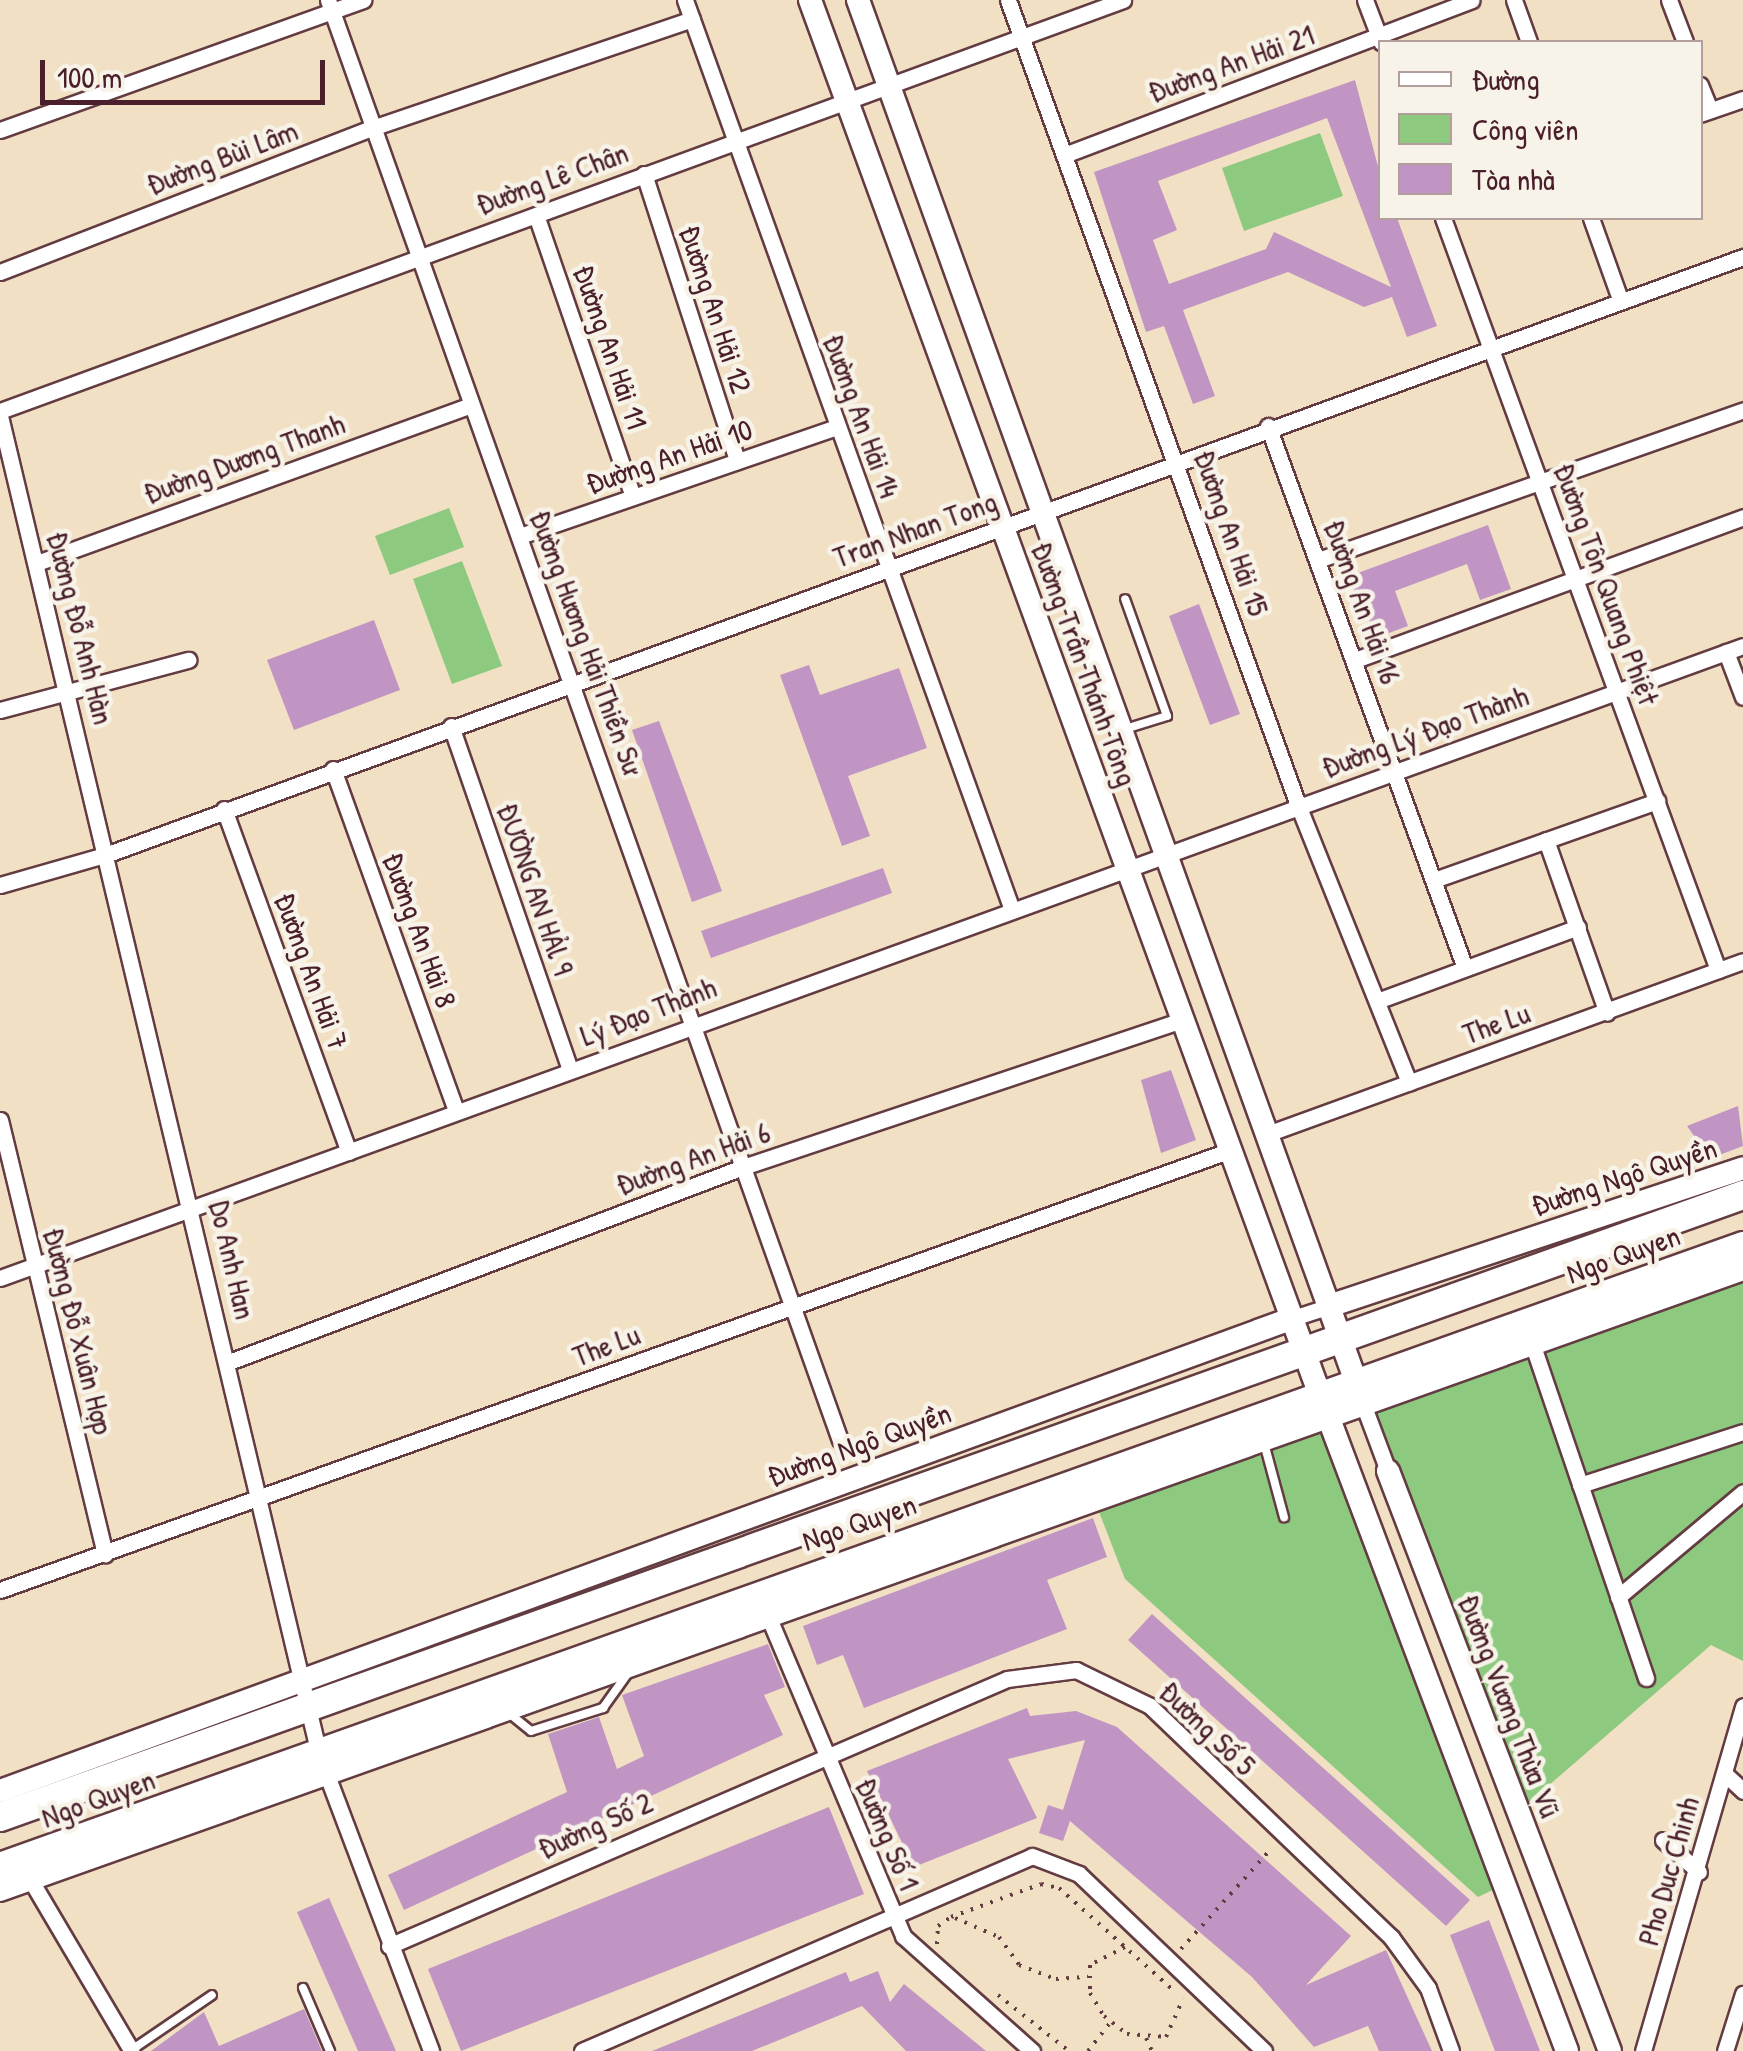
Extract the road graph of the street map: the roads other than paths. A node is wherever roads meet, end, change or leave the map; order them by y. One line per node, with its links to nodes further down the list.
1 (363, 0): 11 (street)
2 (685, 0): 12 (street, Đường An Hải 14)
3 (810, 0): 20 (street, Đường Trần Thánh Tông)
4 (858, 0): 18 (street, Đường Trần Thánh Tông)
5 (1008, 0): 13 (street, Đường An Hải 15)
6 (1123, 0): 13 (street, Đường Lê Chân)
7 (1365, 0): 14 (street)
8 (1472, 0): 14 (street, Đường An Hải 21)
9 (1514, 0): 15 (street)
10 (1669, 0): 16 (street)
11 (330, 5): 22 (street, Đường Hương Hải Thiền Sư); 23 (street)
12 (692, 19): 22 (street, Đường Bùi Lâm); 24 (street, Đường An Hải 14)
13 (1022, 39): 18 (street, Đường Lê Chân); 25 (street, Đường An Hải 15)
14 (1380, 40)
15 (1528, 40)
16 (1683, 40)
17 (1378, 41): 25 (street, Đường An Hải 21)
18 (889, 84): 20 (street, Đường Lê Chân); 44 (street, Đường Trần Thánh Tông)
19 (1743, 98): 21 (street)
20 (847, 100): 24 (street, Đường Lê Chân); 46 (street, Đường Trần Thánh Tông)
21 (1705, 112)
22 (372, 128): 30 (street, Đường Hương Hải Thiền Sư); 32 (street, Đường Bùi Lâm)
23 (0, 130)
24 (735, 142): 26 (street, Đường Lê Chân); 39 (street, Đường An Hải 14)
25 (1064, 155): 40 (street, Đường An Hải 15)
26 (644, 174): 27 (street, Đường Lê Chân); 41 (street, Đường An Hải 12)
27 (536, 215): 30 (street, Đường Lê Chân); 43 (street, Đường An Hải 11)
28 (1444, 220): 34 (street, Đường Tôn Quang Phiệt)
29 (1592, 220): 33 (street)
30 (416, 255): 35 (street, Đường Hương Hải Thiền Sư); 37 (street, Đường Lê Chân)
31 (1743, 257): 33 (street, Tran Nhan Tong)
32 (0, 272)
33 (1620, 298): 34 (street, Tran Nhan Tong)
34 (1488, 343): 38 (street, Tran Nhan Tong); 42 (street, Đường Tôn Quang Phiệt)
35 (469, 406): 47 (street, Đường Hương Hải Thiền Sư); 49 (street, Đường Dương Thanh)
36 (1743, 410): 42 (street)
37 (0, 414): 49 (street, Đường Đỗ Anh Hàn)
38 (1268, 426): 40 (street, Tran Nhan Tong); 48 (street, Đường An Hải 16)
39 (836, 427): 41 (street, Đường An Hải 10); 50 (street, Đường An Hải 14)
40 (1178, 460): 44 (street, Tran Nhan Tong); 67 (street, Đường An Hải 15)
41 (737, 461): 43 (street, Đường An Hải 10)
42 (1540, 480): 48 (street); 51 (street, Đường Tôn Quang Phiệt)
43 (634, 497): 47 (street, Đường An Hải 10)
44 (1042, 511): 46 (street, Tran Nhan Tong); 63 (street, Đường Trần Thánh Tông)
45 (1743, 517): 51 (street)
46 (1003, 526): 50 (street, Tran Nhan Tong); 72 (street, Đường Trần Thánh Tông)
47 (520, 536): 57 (street, Đường Hương Hải Thiền Sư)
48 (1318, 560): 56 (street, Đường An Hải 16)
49 (37, 563): 59 (street, Đường Đỗ Anh Hàn)
50 (888, 568): 57 (street, Tran Nhan Tong); 75 (street, Đường An Hải 14)
51 (1575, 577): 56 (street); 58 (street, Đường Tôn Quang Phiệt)
52 (1125, 599): 63 (lane)
53 (1743, 646): 54 (street, Đường Lý Đạo Thành)
54 (1726, 652): 58 (street, Đường Lý Đạo Thành); 60 (street)
55 (188, 660): 59 (street)
56 (1355, 660): 65 (street, Đường An Hải 16)
57 (574, 682): 62 (street, Tran Nhan Tong); 83 (street, Đường Hương Hải Thiền Sư)
58 (1616, 690): 65 (street, Đường Lý Đạo Thành); 66 (street, Đường Tôn Quang Phiệt)
59 (69, 693): 61 (street); 71 (street, Đường Đỗ Anh Hàn)
60 (1743, 696)
61 (0, 710)
62 (451, 726): 64 (street, Tran Nhan Tong); 84 (street, ĐƯỜNG AN HẢl 9)
63 (1120, 731): 70 (street, Đường Trần Thánh Tông)
64 (333, 768): 68 (street, Tran Nhan Tong); 86 (street, Đường An Hải 8)
65 (1398, 772): 67 (street, Đường Lý Đạo Thành); 73 (street, Đường An Hải 16)
66 (1658, 801): 69 (street); 79 (street, Đường Tôn Quang Phiệt)
67 (1298, 804): 70 (street, Đường Lý Đạo Thành); 80 (street, Đường An Hải 15)
68 (224, 809): 71 (street, Tran Nhan Tong); 90 (street, Đường An Hải 7)
69 (1546, 840): 73 (street); 76 (street)
70 (1163, 852): 72 (street, Đường Lý Đạo Thành); 88 (street, Đường Trần Thánh Tông)
71 (108, 854): 74 (street, Tran Nhan Tong); 96 (street, Do Anh Han)
72 (1125, 867): 75 (street, Lý Đạo Thành); 82 (street, Đường Trần Thánh Tông)
73 (1434, 880): 78 (street, Đường An Hải 16)
74 (0, 884)
75 (1011, 907): 83 (street, Lý Đạo Thành)
76 (1578, 927): 78 (street); 81 (street)
77 (1743, 962): 79 (street, The Lu)
78 (1465, 968): 80 (street)
79 (1718, 970): 81 (street, The Lu)
80 (1377, 1001): 85 (street, Đường An Hải 15)
81 (1607, 1013): 85 (street, The Lu)
82 (1182, 1020): 89 (street, Đường Trần Thánh Tông); 92 (street, Đường An Hải 6)
83 (691, 1023): 84 (street, Lý Đạo Thành); 92 (street, Đường Hương Hải Thiền Sư)
84 (570, 1070): 86 (street, Lý Đạo Thành)
85 (1409, 1083): 88 (street, The Lu)
86 (456, 1110): 90 (street, Lý Đạo Thành)
87 (0, 1120): 98 (street, Đường Đỗ Xuân Hợp)
88 (1266, 1134): 102 (street, Đường Trần Thánh Tông)
89 (1230, 1150): 101 (street, The Lu); 103 (street, Đường Trần Thánh Tông)
90 (349, 1152): 96 (street, Lý Đạo Thành)
91 (1697, 1153): 94 (lane)
92 (743, 1166): 101 (street, Đường Hương Hải Thiền Sư); 107 (street, Đường An Hải 6)
93 (1743, 1168): 94 (street, Đường Ngô Quyền)
94 (1689, 1186): 102 (street, Đường Ngô Quyền)
95 (1743, 1195): 104 (highway, Ngo Quyen)
96 (193, 1212): 98 (street, Lý Đạo Thành); 107 (street, Do Anh Han)
97 (1743, 1246): 108 (highway, Ngo Quyen)
98 (35, 1266): 100 (street, Lý Đạo Thành); 118 (street, Đường Đỗ Xuân Hợp)
99 (1743, 1268): 105 (street)
100 (0, 1278)
101 (793, 1304): 111 (street, Đường Hương Hải Thiền Sư); 116 (street, The Lu)
102 (1329, 1306): 103 (street, Đường Ngô Quyền); 104 (street, Đường Trần Thánh Tông)
103 (1293, 1318): 106 (street, Đường Trần Thánh Tông); 126 (street, Đường Ngô Quyền)
104 (1340, 1335): 106 (highway, Ngo Quyen); 108 (street, Đường Trần Thánh Tông)
105 (1532, 1343): 108 (street); 114 (street)
106 (1304, 1348): 109 (street, Đường Trần Thánh Tông); 126 (highway, Ngo Quyen)
107 (229, 1362): 116 (street, Do Anh Han)
108 (1359, 1394): 109 (highway, Ngo Quyen); 113 (street, Đường Vương Thừa Vũ)
109 (1324, 1407): 112 (street); 120 (highway, Ngo Quyen); 154 (street)
110 (1743, 1432): 114 (street)
111 (840, 1440)
112 (1264, 1443): 117 (lane); 122 (street)
113 (1388, 1472): 155 (street, Đường Vương Thừa Vũ)
114 (1580, 1486): 121 (street)
115 (1743, 1492): 121 (street)
116 (264, 1502): 118 (street, The Lu); 126 (street, Do Anh Han)
117 (1284, 1517)
118 (105, 1555): 119 (street, The Lu)
119 (0, 1590)
120 (758, 1592): 122 (street, Đường Số 1); 123 (highway, Ngo Quyen)
121 (1618, 1597): 125 (street)
122 (770, 1621): 124 (street); 131 (street, Đường Số 1)
123 (544, 1670): 127 (lane); 132 (highway, Ngo Quyen)
124 (629, 1672): 127 (street); 130 (lane)
125 (1646, 1678)
126 (303, 1693): 132 (street, Do Anh Han); 134 (street, Đường Ngô Quyền); 136 (highway, Ngo Quyen)
127 (555, 1698): 129 (street); 130 (lane)
128 (1743, 1706): 133 (street, Pho Duc Chinh)
129 (510, 1714): 130 (lane); 132 (street)
130 (564, 1721)
131 (824, 1754): 142 (street, Đường Số 1); 143 (street, Đường Số 2); 153 (street, Đường Số 5)
132 (322, 1767): 138 (highway, Ngo Quyen); 140 (street); 143 (street, Do Anh Han)
133 (1725, 1774): 135 (street); 139 (street, Pho Duc Chinh)
134 (0, 1791)
135 (1743, 1791)
136 (0, 1817)
137 (1663, 1840): 139 (street)
138 (0, 1867)
139 (1699, 1872): 156 (street, Pho Duc Chinh)
140 (30, 1879): 141 (street); 147 (street)
141 (0, 1890)
142 (892, 1913): 150 (street); 151 (street, Đường Số 1); 152 (street)
143 (389, 1946): 149 (street, Do Anh Han)
144 (303, 1988): 148 (lane)
145 (1743, 1994): 157 (street)
146 (212, 1995): 147 (lane)
147 (130, 2051)
148 (330, 2051)
149 (431, 2051)
150 (582, 2051)
151 (1032, 2051)
152 (1264, 2051)
153 (1451, 2051)
154 (1567, 2051)
155 (1610, 2051)
156 (1643, 2051)
157 (1725, 2051)

